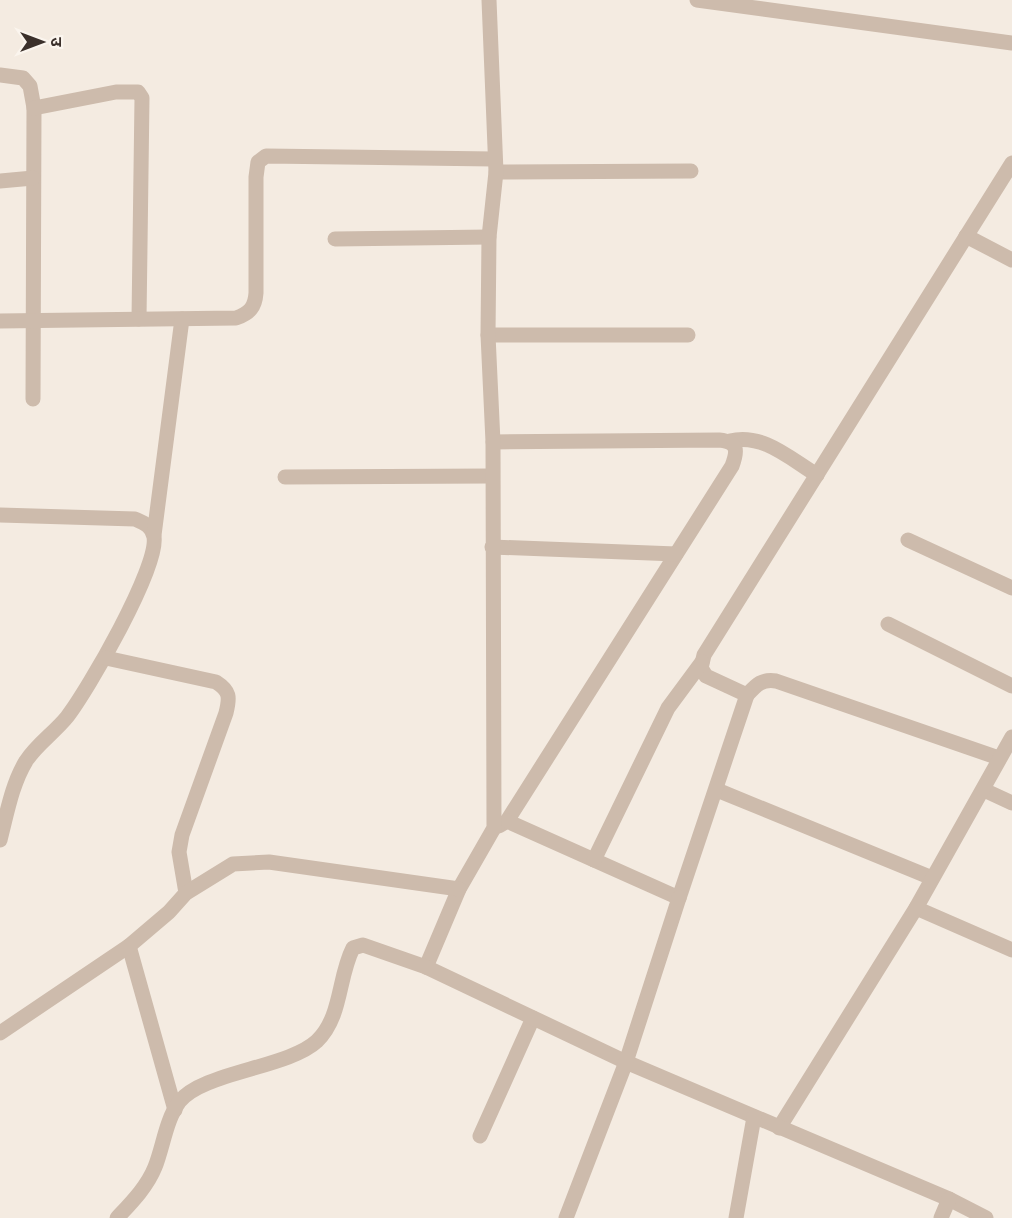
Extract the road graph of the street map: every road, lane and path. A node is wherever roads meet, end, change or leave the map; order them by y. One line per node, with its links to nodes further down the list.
1 (489, 0): 7 (street)
2 (696, 0): 3 (street)
3 (1012, 43)
4 (0, 75): 5 (street)
5 (34, 108): 9 (street); 16 (street)
6 (1012, 163): 11 (street)
7 (495, 166): 8 (street); 12 (street); 15 (street)
8 (691, 171)
9 (33, 178): 10 (street); 17 (street)
10 (0, 181)
11 (966, 236): 14 (street); 24 (street)
12 (489, 237): 13 (street); 19 (street)
13 (335, 239)
14 (1012, 260)
15 (182, 318): 16 (street); 28 (street)
16 (139, 319): 17 (street)
17 (32, 320): 18 (street); 21 (street)
18 (0, 321)
19 (488, 335): 20 (street); 23 (street)
20 (688, 335)
21 (33, 399)
22 (730, 441): 23 (street); 24 (street); 31 (street)
23 (493, 442): 25 (street)
24 (817, 475): 35 (street)
25 (491, 476): 26 (street); 30 (street)
26 (285, 477)
27 (0, 515): 28 (street)
28 (154, 535): 34 (street)
29 (908, 540): 32 (street)
30 (492, 547): 31 (street); 43 (street)
31 (676, 554): 43 (street)
32 (1012, 588)
33 (888, 624): 36 (street)
34 (106, 658): 44 (street); 48 (street)
35 (702, 662): 37 (street); 45 (street)
36 (1012, 686)
37 (747, 695): 39 (street); 40 (street)
38 (1012, 737): 39 (street)
39 (999, 758): 41 (street)
40 (717, 790): 46 (street); 49 (street)
41 (984, 790): 42 (street); 46 (street)
42 (1012, 803)
43 (501, 824): 45 (street); 47 (street)
44 (0, 840)
45 (594, 860): 49 (street)
46 (932, 878): 50 (street)
47 (459, 889): 48 (street); 53 (street)
48 (186, 893): 51 (street)
49 (679, 898): 56 (street)
50 (916, 909): 52 (street); 59 (street)
51 (129, 946): 55 (street); 57 (street)
52 (1012, 950)
53 (426, 967): 54 (street); 57 (street)
54 (533, 1018): 56 (street); 60 (street)
55 (2, 1027)
56 (626, 1062): 58 (street); 63 (street)
57 (175, 1110): 62 (street)
58 (754, 1117): 59 (street); 64 (street)
59 (779, 1128): 61 (street)
60 (480, 1136)
61 (949, 1199): 65 (street); 66 (street)
62 (117, 1218)
63 (566, 1218)
64 (736, 1218)
65 (940, 1218)
66 (986, 1218)

